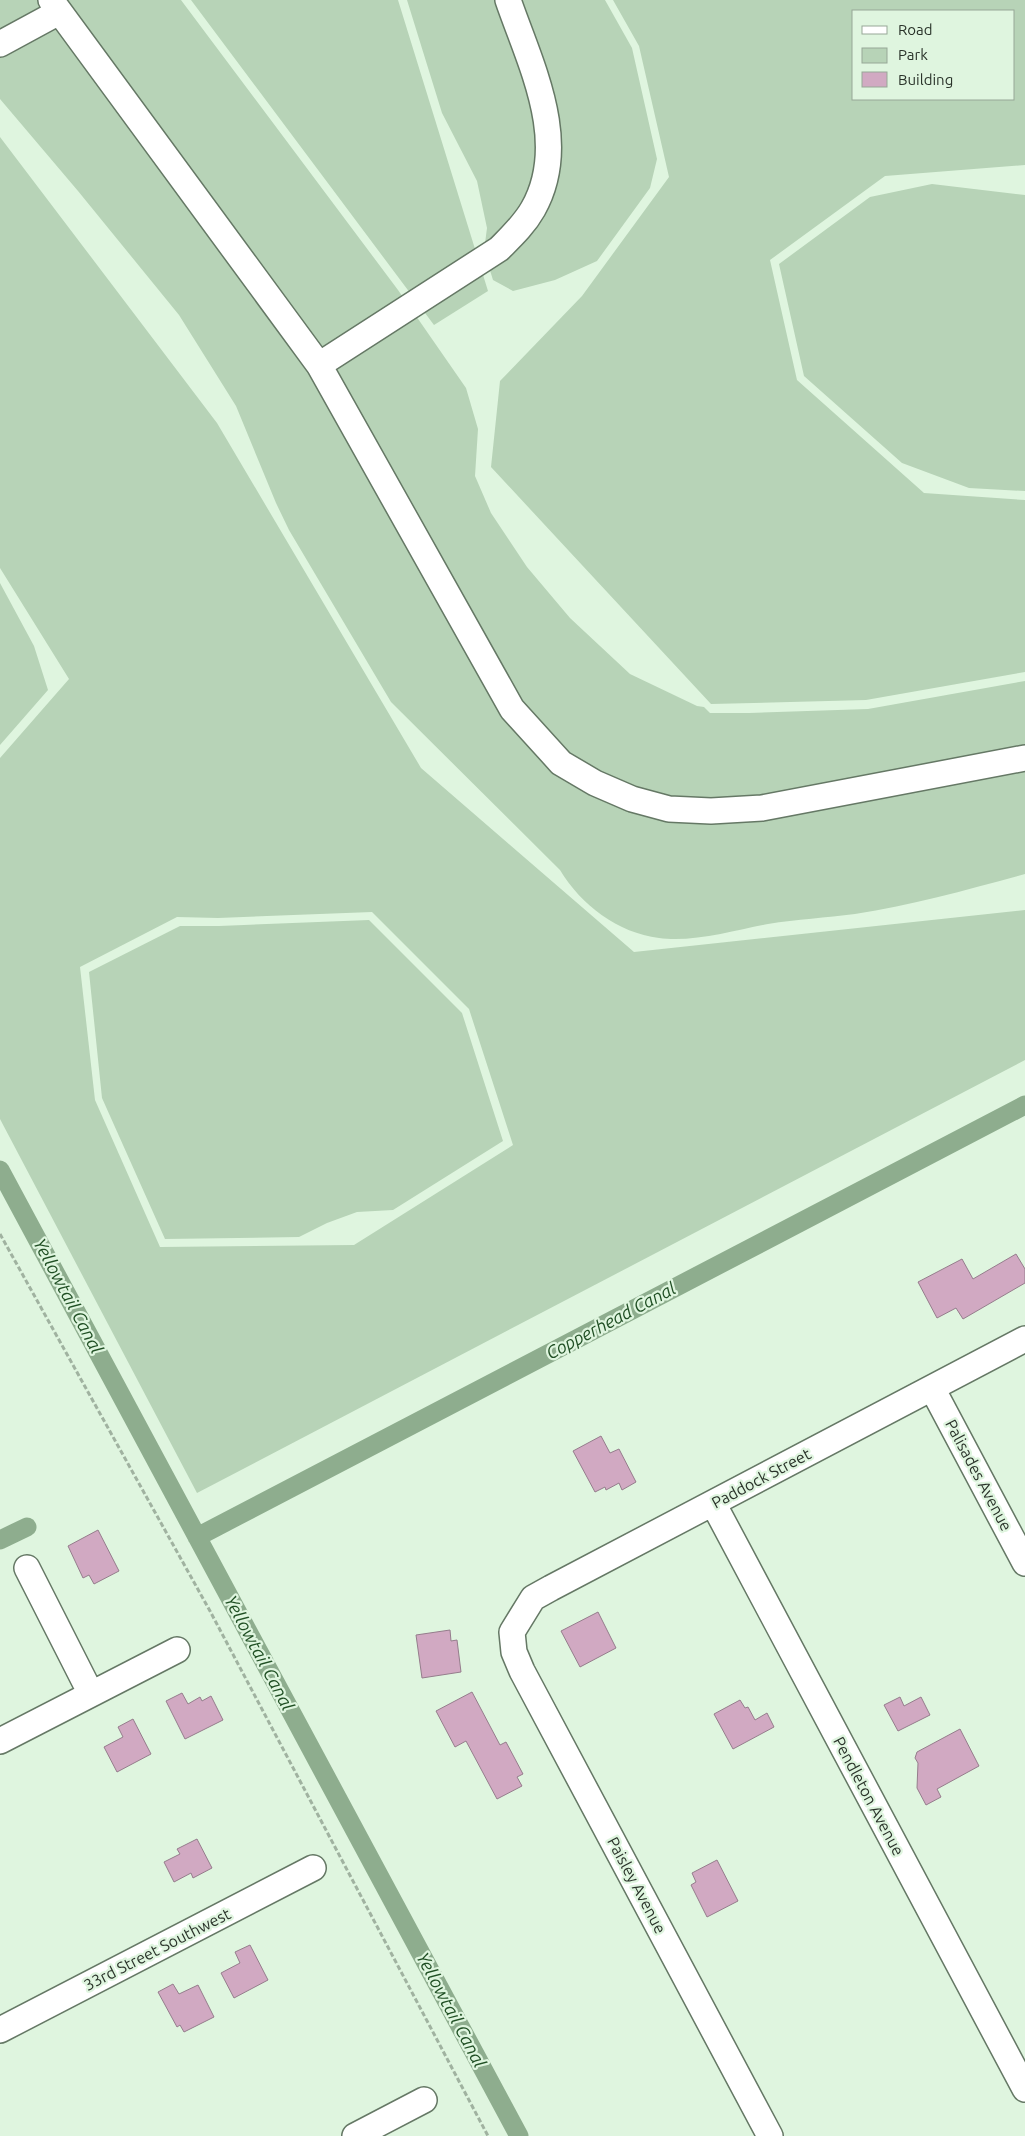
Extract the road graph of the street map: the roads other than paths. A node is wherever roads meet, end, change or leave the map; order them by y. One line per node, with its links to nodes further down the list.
1 (508, 0): 4 (street)
2 (55, 6): 3 (street); 4 (street)
3 (0, 44)
4 (319, 365): 5 (street)
5 (1025, 758)
6 (1025, 1339): 7 (street, Paddock Street)
7 (932, 1388): 8 (street, Paddock Street); 9 (street, Palisades Avenue)
8 (713, 1503): 11 (street, Paddock Street); 17 (street, Pendleton Avenue)
9 (1025, 1563)
10 (27, 1568): 13 (street)
11 (512, 1632): 20 (street, Paisley Avenue)
12 (177, 1650): 13 (street)
13 (91, 1694): 14 (street)
14 (0, 1741)
15 (313, 1868): 16 (street, 33rd Street Southwest)
16 (0, 2030)
17 (1025, 2089)
18 (424, 2100): 19 (street)
19 (355, 2136)
20 (770, 2136)

